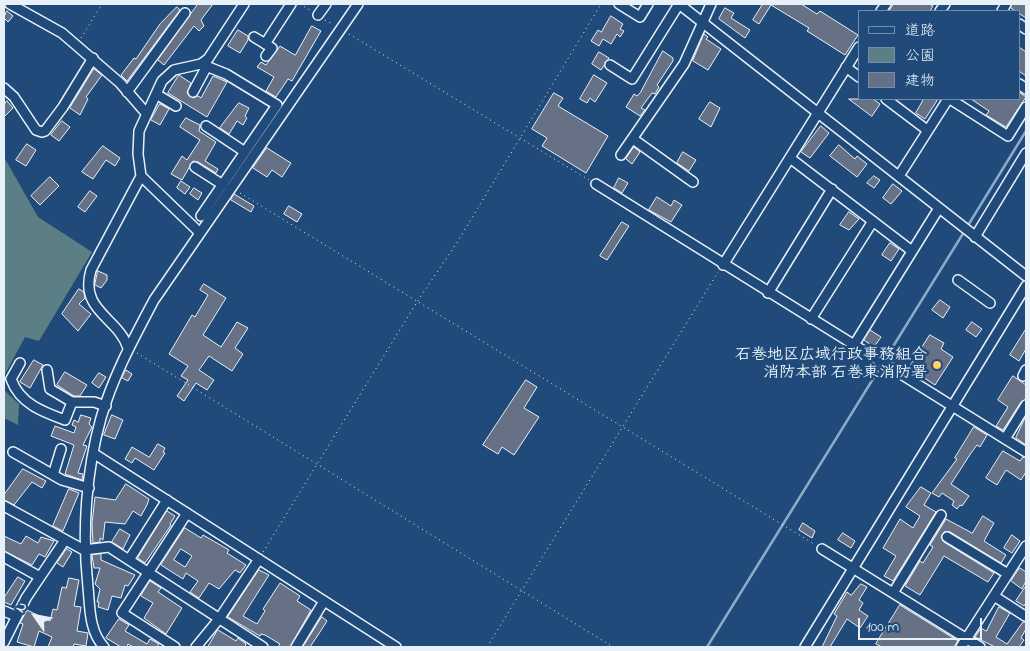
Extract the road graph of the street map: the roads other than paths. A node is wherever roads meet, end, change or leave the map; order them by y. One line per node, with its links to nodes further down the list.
1 (10, 4): 17 (street)
2 (291, 4): 14 (street)
3 (326, 4): 11 (street)
4 (358, 4): 45 (street)
5 (618, 4): 6 (street)
6 (648, 4)
7 (679, 4): 12 (street); 19 (street)
8 (711, 4): 12 (street)
9 (241, 5): 18 (street)
10 (185, 13): 23 (street)
11 (318, 16)
12 (702, 21): 31 (street); 35 (street)
13 (254, 37): 14 (street)
14 (264, 44): 16 (street)
15 (858, 49): 20 (street)
16 (266, 56)
17 (93, 58): 22 (street); 23 (street)
18 (204, 65): 24 (street); 25 (street); 36 (street)
19 (610, 65)
20 (846, 67): 21 (street); 31 (street)
21 (858, 76)
22 (4, 88)
23 (127, 92): 32 (street)
24 (193, 92)
25 (156, 94): 29 (street); 32 (street)
26 (887, 100): 34 (street)
27 (948, 100): 34 (street)
28 (951, 100): 30 (street)
29 (176, 106)
30 (1026, 107)
31 (818, 112): 39 (street); 42 (street)
32 (146, 113): 41 (street)
33 (206, 126): 36 (street)
34 (927, 130): 42 (street)
35 (633, 139): 38 (street); 43 (street)
36 (246, 152): 45 (street)
37 (1026, 154): 51 (street)
38 (622, 155)
39 (790, 158): 46 (street); 53 (street)
40 (196, 167): 45 (street)
41 (141, 176): 50 (street); 61 (street)
42 (899, 176): 47 (street)
43 (693, 182)
44 (596, 184): 53 (street)
45 (227, 186): 48 (street); 50 (street)
46 (832, 190): 49 (street); 57 (street)
47 (939, 208): 51 (street); 52 (street)
48 (201, 216)
49 (873, 221): 52 (street); 59 (street)
50 (200, 233): 61 (street)
51 (972, 235): 54 (street)
52 (912, 251): 60 (street)
53 (723, 265): 57 (street)
54 (1026, 276)
55 (958, 280): 58 (street)
56 (1026, 286): 67 (street)
57 (768, 293): 59 (street)
58 (990, 303)
59 (811, 319): 60 (street)
60 (854, 345): 67 (street)
61 (128, 348): 65 (street)
62 (20, 363): 64 (street)
63 (46, 370): 64 (street)
64 (72, 402): 65 (street)
65 (106, 406): 72 (street)
66 (1026, 406): 68 (street)
67 (952, 407): 68 (street); 87 (street)
68 (1005, 439): 71 (street)
69 (61, 448): 73 (street)
70 (13, 452): 73 (street)
71 (1026, 452)
72 (93, 453): 74 (street); 75 (street)
73 (53, 475): 74 (street)
74 (89, 488): 83 (street)
75 (167, 500): 77 (street); 86 (street)
76 (4, 506): 80 (street)
77 (187, 513): 85 (street); 88 (street)
78 (941, 515): 91 (street)
79 (947, 537): 89 (street)
80 (65, 540): 83 (street); 90 (street)
81 (1026, 546): 89 (street)
82 (822, 549): 87 (street)
83 (84, 550): 86 (street); 101 (street)
84 (4, 557): 90 (street)
85 (259, 558): 93 (street); 97 (street)
86 (129, 560): 88 (street)
87 (854, 569): 91 (street); 106 (street)
88 (148, 573): 97 (street); 102 (street)
89 (1008, 574): 92 (street)
90 (40, 577): 95 (street)
91 (893, 593): 98 (street)
92 (994, 596): 96 (street); 98 (street)
93 (324, 601): 104 (street); 105 (street)
94 (4, 611): 95 (street)
95 (16, 616): 99 (street)
96 (1025, 616)
97 (219, 619): 100 (street); 103 (street)
98 (967, 639): 107 (street); 108 (street)
99 (4, 642)
100 (260, 646)
101 (104, 647)
102 (175, 647)
103 (196, 647)
104 (296, 647)
105 (396, 647)
106 (805, 647)
107 (961, 647)
108 (980, 647)

